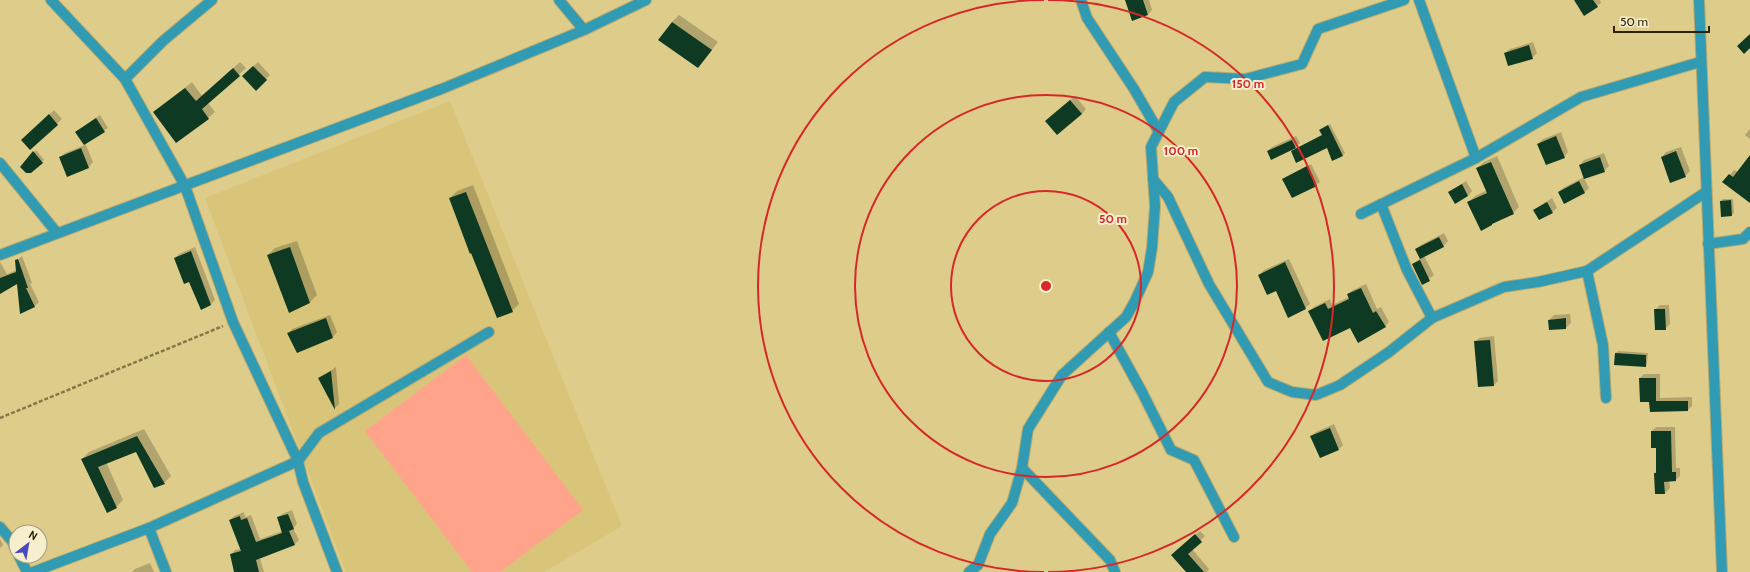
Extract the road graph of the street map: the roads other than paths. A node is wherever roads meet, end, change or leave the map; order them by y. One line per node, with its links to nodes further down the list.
1 (51, 0): 11 (street)
2 (212, 0): 11 (street)
3 (559, 0): 9 (street)
4 (646, 0): 9 (street)
5 (1081, 0): 12 (street)
6 (1404, 0): 12 (street)
7 (1419, 0): 13 (street)
8 (1699, 0): 10 (street)
9 (584, 30): 16 (street)
10 (1700, 62): 13 (street); 17 (street)
11 (125, 79): 16 (street)
12 (1159, 132): 15 (street)
13 (1476, 158): 18 (street)
14 (0, 163): 21 (street)
15 (1153, 179): 25 (street); 27 (street)
16 (185, 186): 21 (street); 29 (street)
17 (1706, 192): 22 (street); 24 (street)
18 (1381, 204): 19 (street); 25 (street)
19 (1361, 214)
20 (1750, 232): 22 (street)
21 (58, 234): 23 (street)
22 (1708, 244): 40 (street)
23 (0, 255)
24 (1587, 271): 25 (street); 28 (street)
25 (1432, 318)
26 (489, 332): 29 (street)
27 (1109, 332): 30 (street); 34 (street)
28 (1606, 398)
29 (298, 461): 32 (street); 37 (street)
30 (1022, 468): 38 (street); 39 (street)
31 (0, 527): 33 (street)
32 (149, 528): 35 (street); 36 (street)
33 (8, 536)
34 (1234, 537)
35 (33, 572)
36 (166, 572)
37 (337, 572)
38 (970, 572)
39 (1114, 572)
40 (1722, 572)

